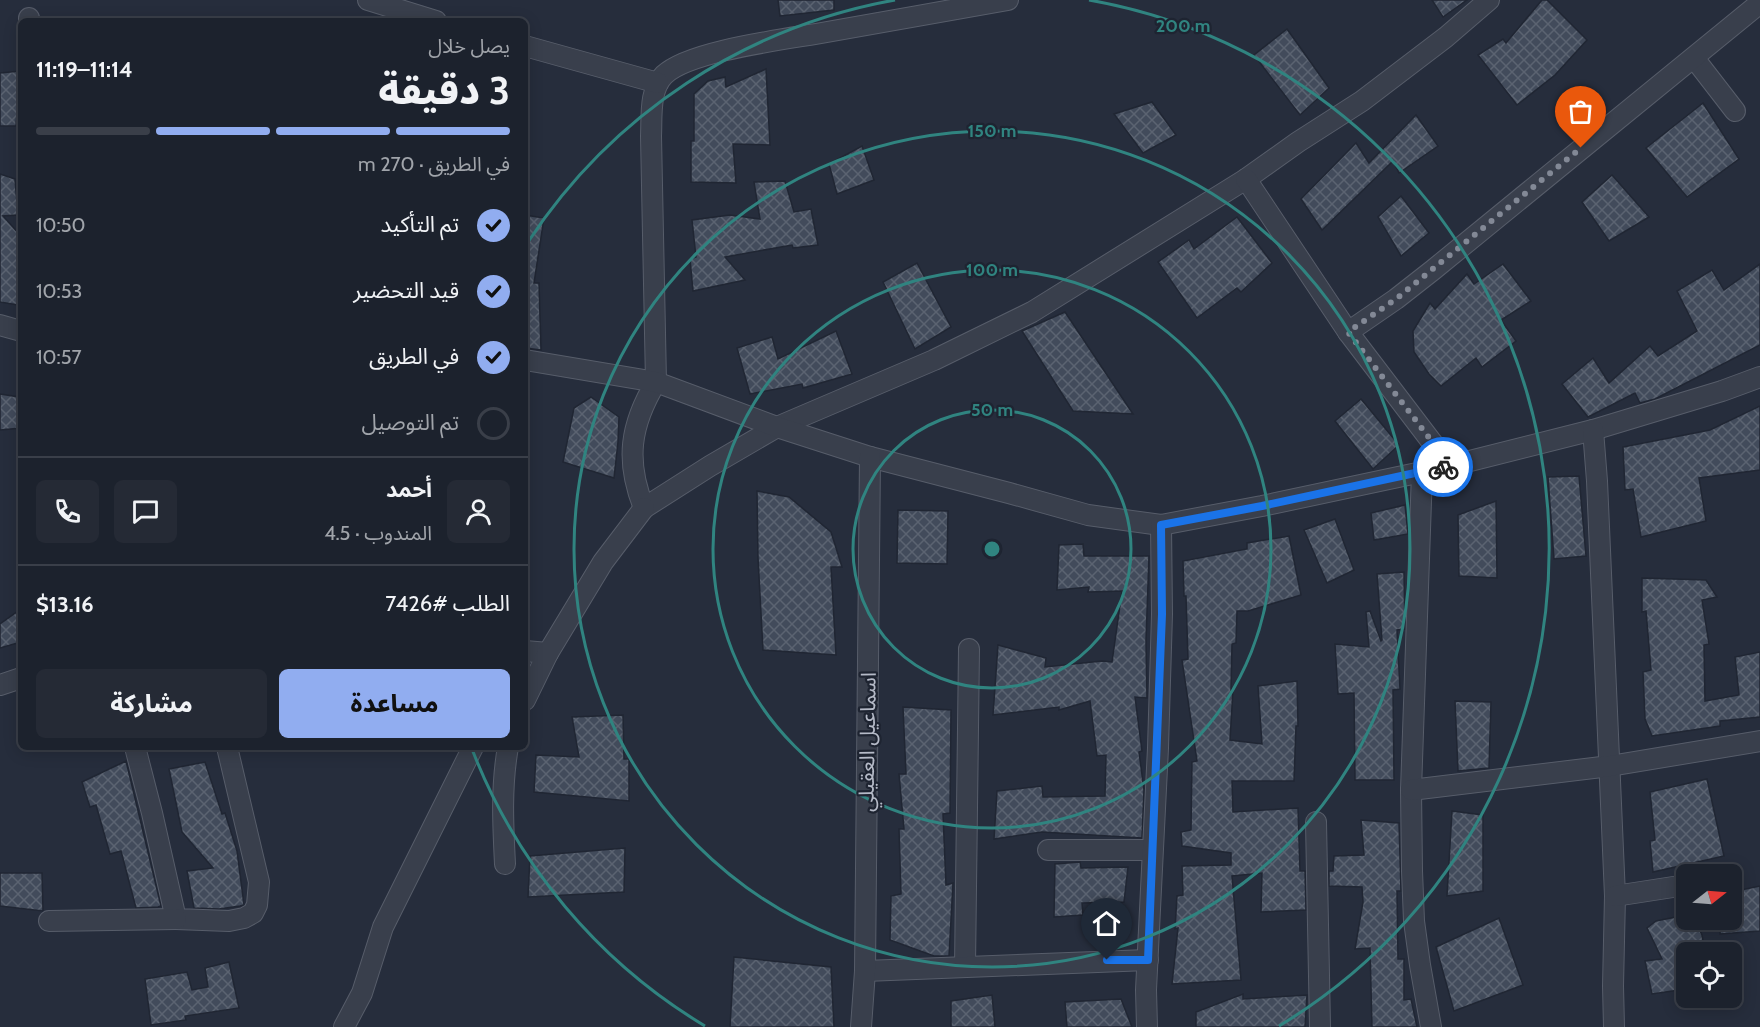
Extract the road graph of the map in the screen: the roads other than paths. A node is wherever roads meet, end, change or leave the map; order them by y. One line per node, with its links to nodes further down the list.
1 (368, 0): 5 (street)
2 (1008, 0): 8 (street)
3 (1490, 0): 10 (street)
4 (1760, 3): 7 (street)
5 (426, 18)
6 (528, 47): 8 (street)
7 (1694, 58): 9 (street); 13 (street)
8 (658, 82): 16 (street)
9 (1735, 111)
10 (1246, 179): 13 (street); 17 (street)
11 (0, 325): 12 (street)
12 (18, 330)
13 (1348, 332): 20 (street)
14 (528, 360): 16 (street)
15 (1760, 378): 18 (street)
16 (656, 382): 17 (street); 22 (street)
17 (777, 427): 19 (street); 22 (street)
18 (1593, 430): 20 (street); 35 (street)
19 (870, 457): 23 (street); 47 (street, اسماعيل العقيلي)
20 (1450, 465): 21 (street)
21 (1422, 472): 23 (street); 36 (street)
22 (644, 508): 26 (street)
23 (1161, 525): 39 (street)
24 (969, 649): 46 (street)
25 (528, 651): 26 (street)
26 (548, 653): 29 (street)
27 (18, 679): 28 (street)
28 (0, 685)
29 (528, 691)
30 (1760, 741): 35 (street)
31 (136, 750): 43 (street)
32 (228, 750): 43 (street)
33 (472, 750): 48 (street)
34 (508, 750): 40 (street)
35 (1610, 766): 36 (street); 42 (street)
36 (1411, 790): 52 (street)
37 (1316, 822): 51 (street)
38 (1048, 850): 39 (street)
39 (1152, 850): 45 (street)
40 (505, 864)
41 (1676, 887): 42 (street)
42 (1615, 897): 53 (street)
43 (176, 919): 44 (street)
44 (50, 921)
45 (1148, 960): 46 (street); 50 (street)
46 (965, 967): 47 (street)
47 (865, 971): 49 (street, اسماعيل العقيلي)
48 (344, 1027)
49 (861, 1027)
50 (1147, 1027)
51 (1320, 1027)
52 (1431, 1027)
53 (1614, 1027)

